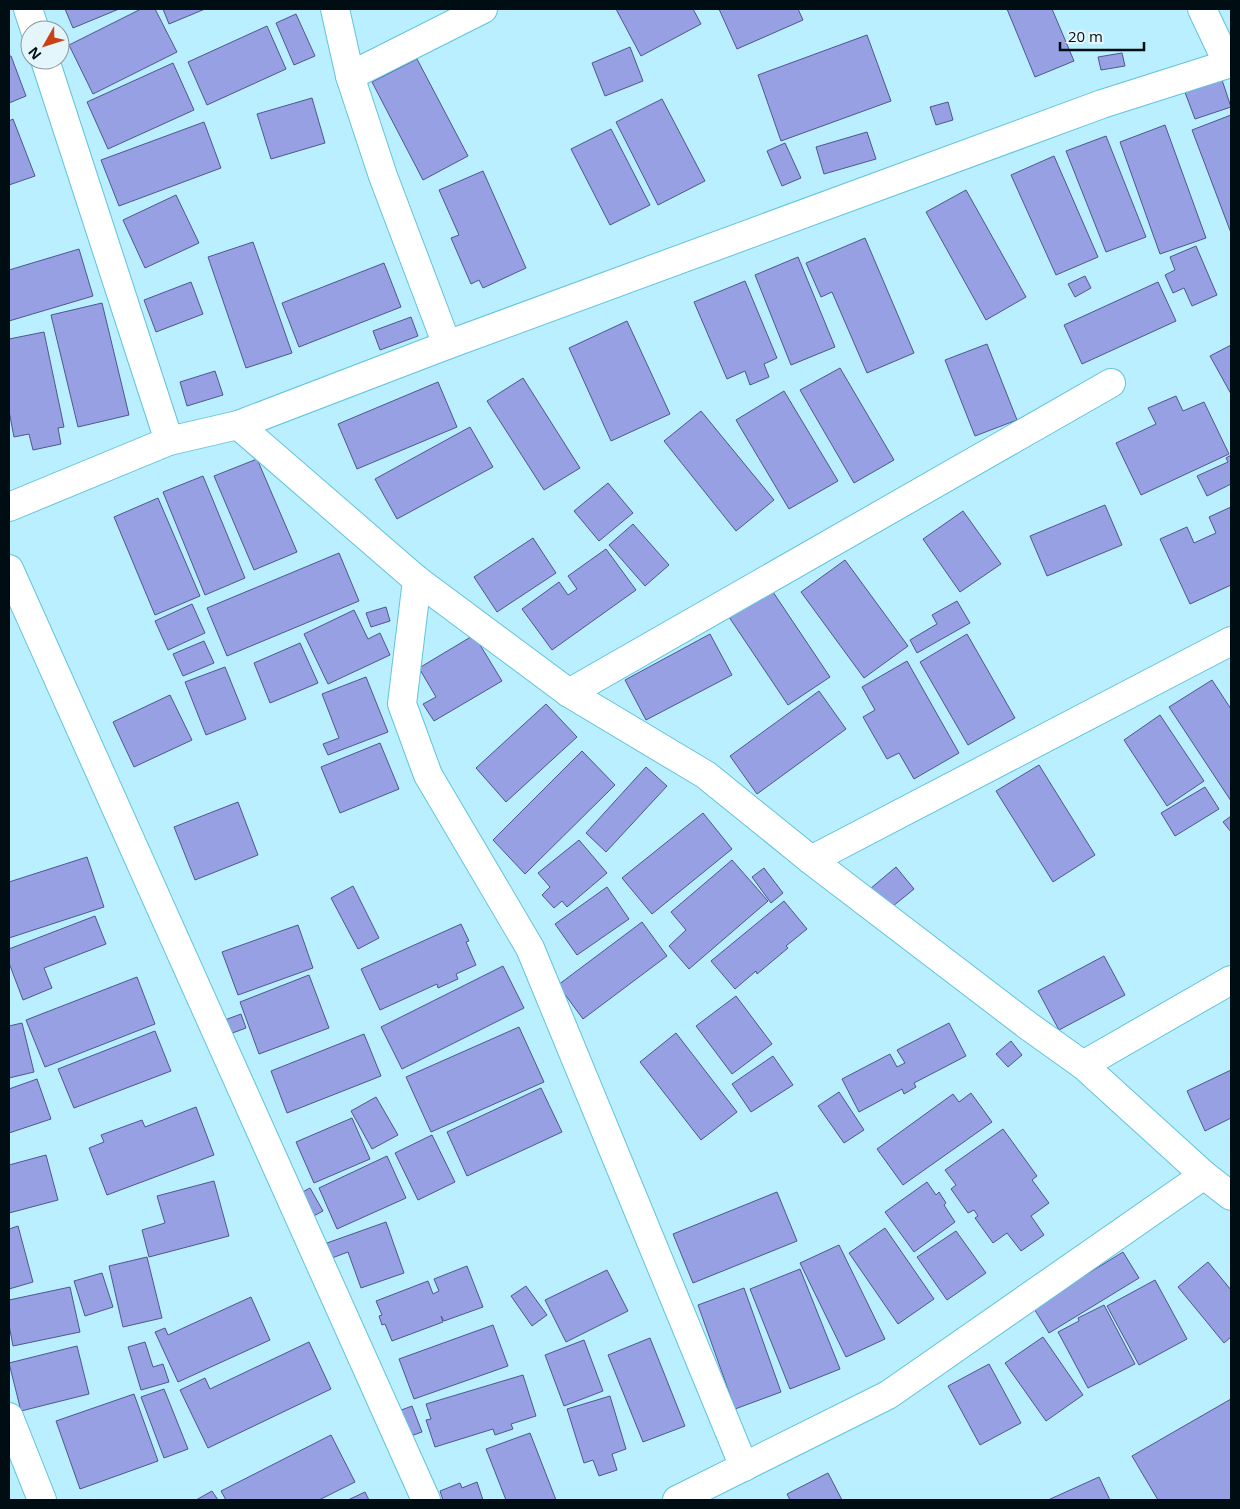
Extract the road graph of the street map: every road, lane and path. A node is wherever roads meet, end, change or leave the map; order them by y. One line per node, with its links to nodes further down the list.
1 (335, 9): 6 (street)
2 (483, 9): 6 (street)
3 (1202, 9): 4 (street)
4 (1230, 64): 7 (street)
5 (48, 70): 10 (street)
6 (350, 76): 7 (street)
7 (448, 345): 9 (street)
8 (1111, 382): 15 (street)
9 (238, 425): 10 (street); 13 (street)
10 (169, 441): 11 (street)
11 (9, 507)
12 (9, 569): 24 (street)
13 (416, 580): 15 (street); 22 (street)
14 (1231, 641): 16 (street)
15 (569, 693): 16 (street)
16 (811, 860): 18 (street)
17 (1231, 980): 18 (street)
18 (1083, 1065): 19 (street)
19 (1204, 1175): 20 (street); 22 (street)
20 (1231, 1196)
21 (9, 1416): 23 (street)
22 (744, 1467): 25 (street)
23 (42, 1500)
24 (426, 1500)
25 (677, 1500)

